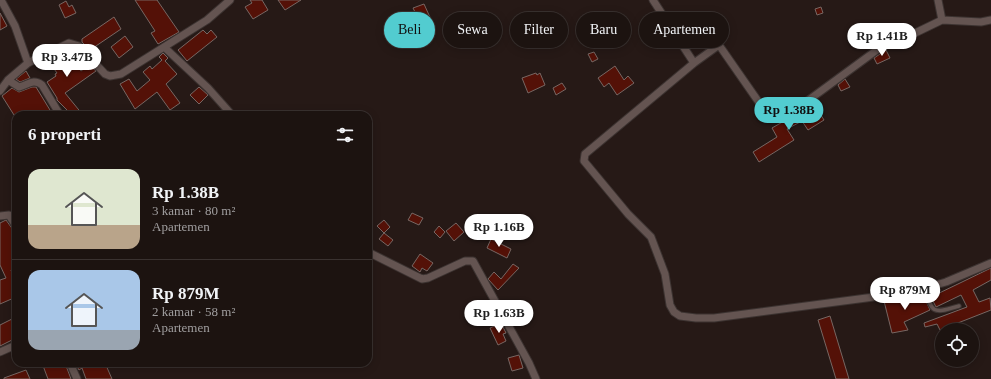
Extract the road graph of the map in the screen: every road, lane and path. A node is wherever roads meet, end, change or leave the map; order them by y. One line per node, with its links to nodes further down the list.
1 (1, 0): 8 (street)
2 (230, 0): 7 (street)
3 (654, 0): 9 (street)
4 (938, 0): 5 (street)
5 (942, 20): 6 (street); 9 (street)
6 (991, 20)
7 (164, 47): 8 (street); 13 (street)
8 (28, 63): 10 (street)
9 (694, 63): 18 (street)
10 (8, 80): 11 (street); 12 (street)
11 (0, 91)
12 (58, 111)
13 (228, 111)
14 (0, 216): 15 (street)
15 (12, 219)
16 (372, 254): 24 (street)
17 (991, 263): 18 (street)
18 (925, 289): 19 (lane)
19 (958, 306)
20 (12, 347): 21 (street)
21 (0, 352)
22 (72, 367): 23 (street)
23 (77, 379)
24 (536, 379)

